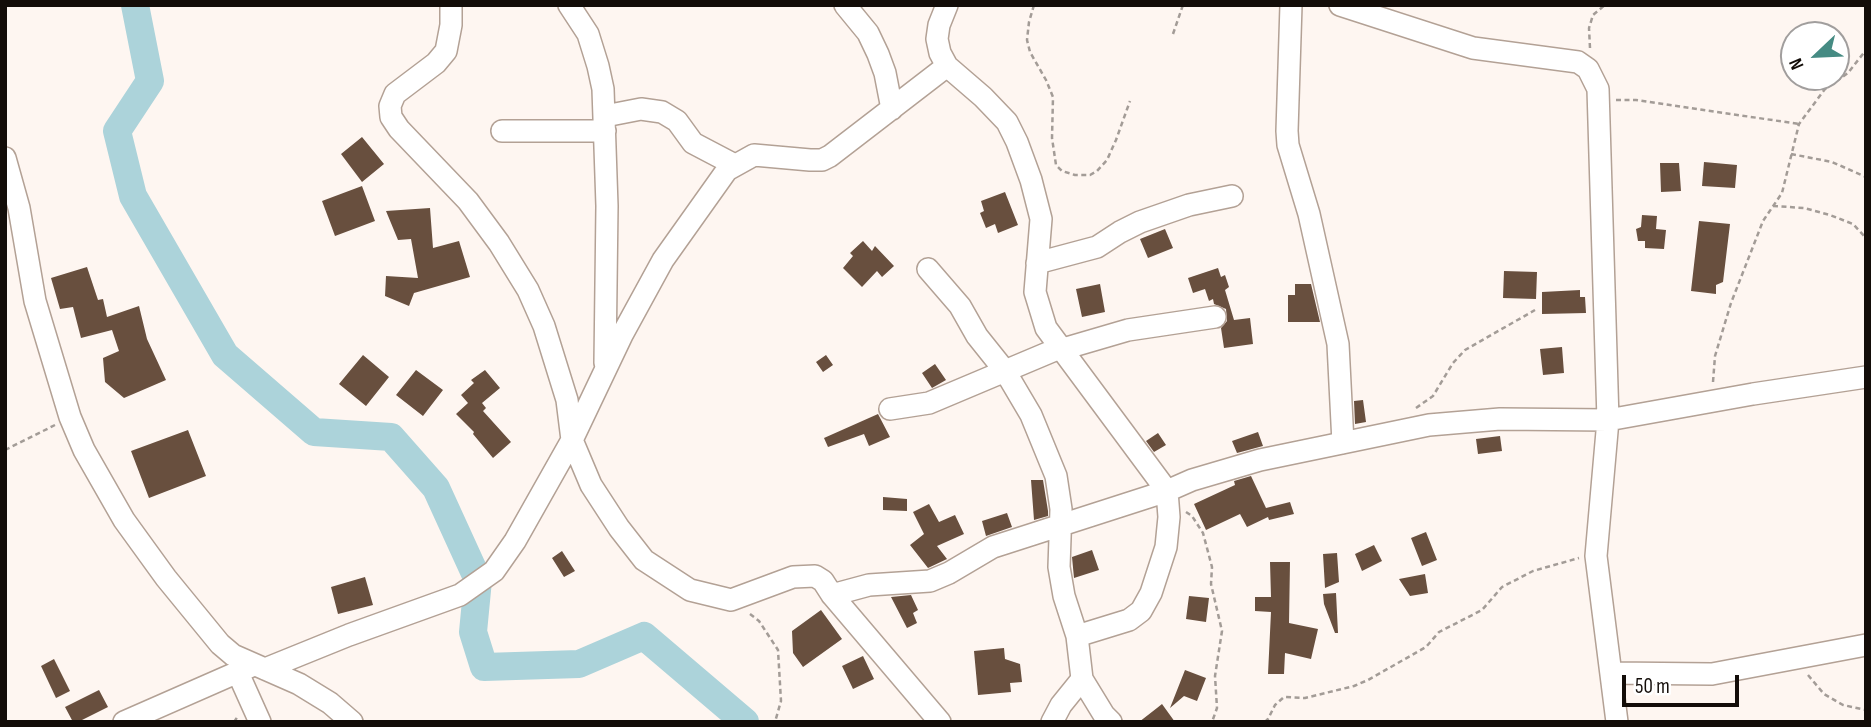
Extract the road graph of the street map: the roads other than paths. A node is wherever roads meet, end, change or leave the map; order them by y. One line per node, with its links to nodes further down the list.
1 (451, 5): 25 (street)
2 (569, 5): 9 (street)
3 (845, 5): 8 (street)
4 (947, 5): 7 (street)
5 (1291, 5): 26 (street)
6 (1340, 5): 24 (street)
7 (947, 66): 8 (street); 16 (street)
8 (892, 109): 12 (street)
9 (605, 123): 10 (street); 12 (street); 20 (street)
10 (502, 131)
11 (5, 158): 14 (street)
12 (733, 164): 20 (street)
13 (1232, 196): 16 (street)
14 (19, 208): 15 (street); 32 (street)
15 (5, 236)
16 (1037, 263): 19 (street)
17 (928, 269): 21 (street)
18 (1215, 317): 19 (street)
19 (1062, 348): 21 (street); 27 (street)
20 (606, 368): 25 (street)
21 (1005, 371): 23 (street); 28 (street)
22 (1866, 377): 24 (street)
23 (890, 409)
24 (1608, 420): 26 (street); 33 (street)
25 (572, 440): 29 (street); 32 (street)
26 (1343, 443): 27 (street)
27 (1168, 495): 28 (street); 30 (street)
28 (1060, 527): 29 (street); 30 (street)
29 (832, 595): 38 (street)
30 (1077, 636): 34 (street)
31 (1866, 645): 33 (street)
32 (252, 669): 35 (street); 36 (street); 37 (street)
33 (1611, 673): 41 (street)
34 (1082, 679): 39 (street); 40 (street)
35 (124, 722)
36 (260, 722)
37 (352, 722)
38 (940, 722)
39 (1052, 722)
40 (1111, 722)
41 (1617, 722)

